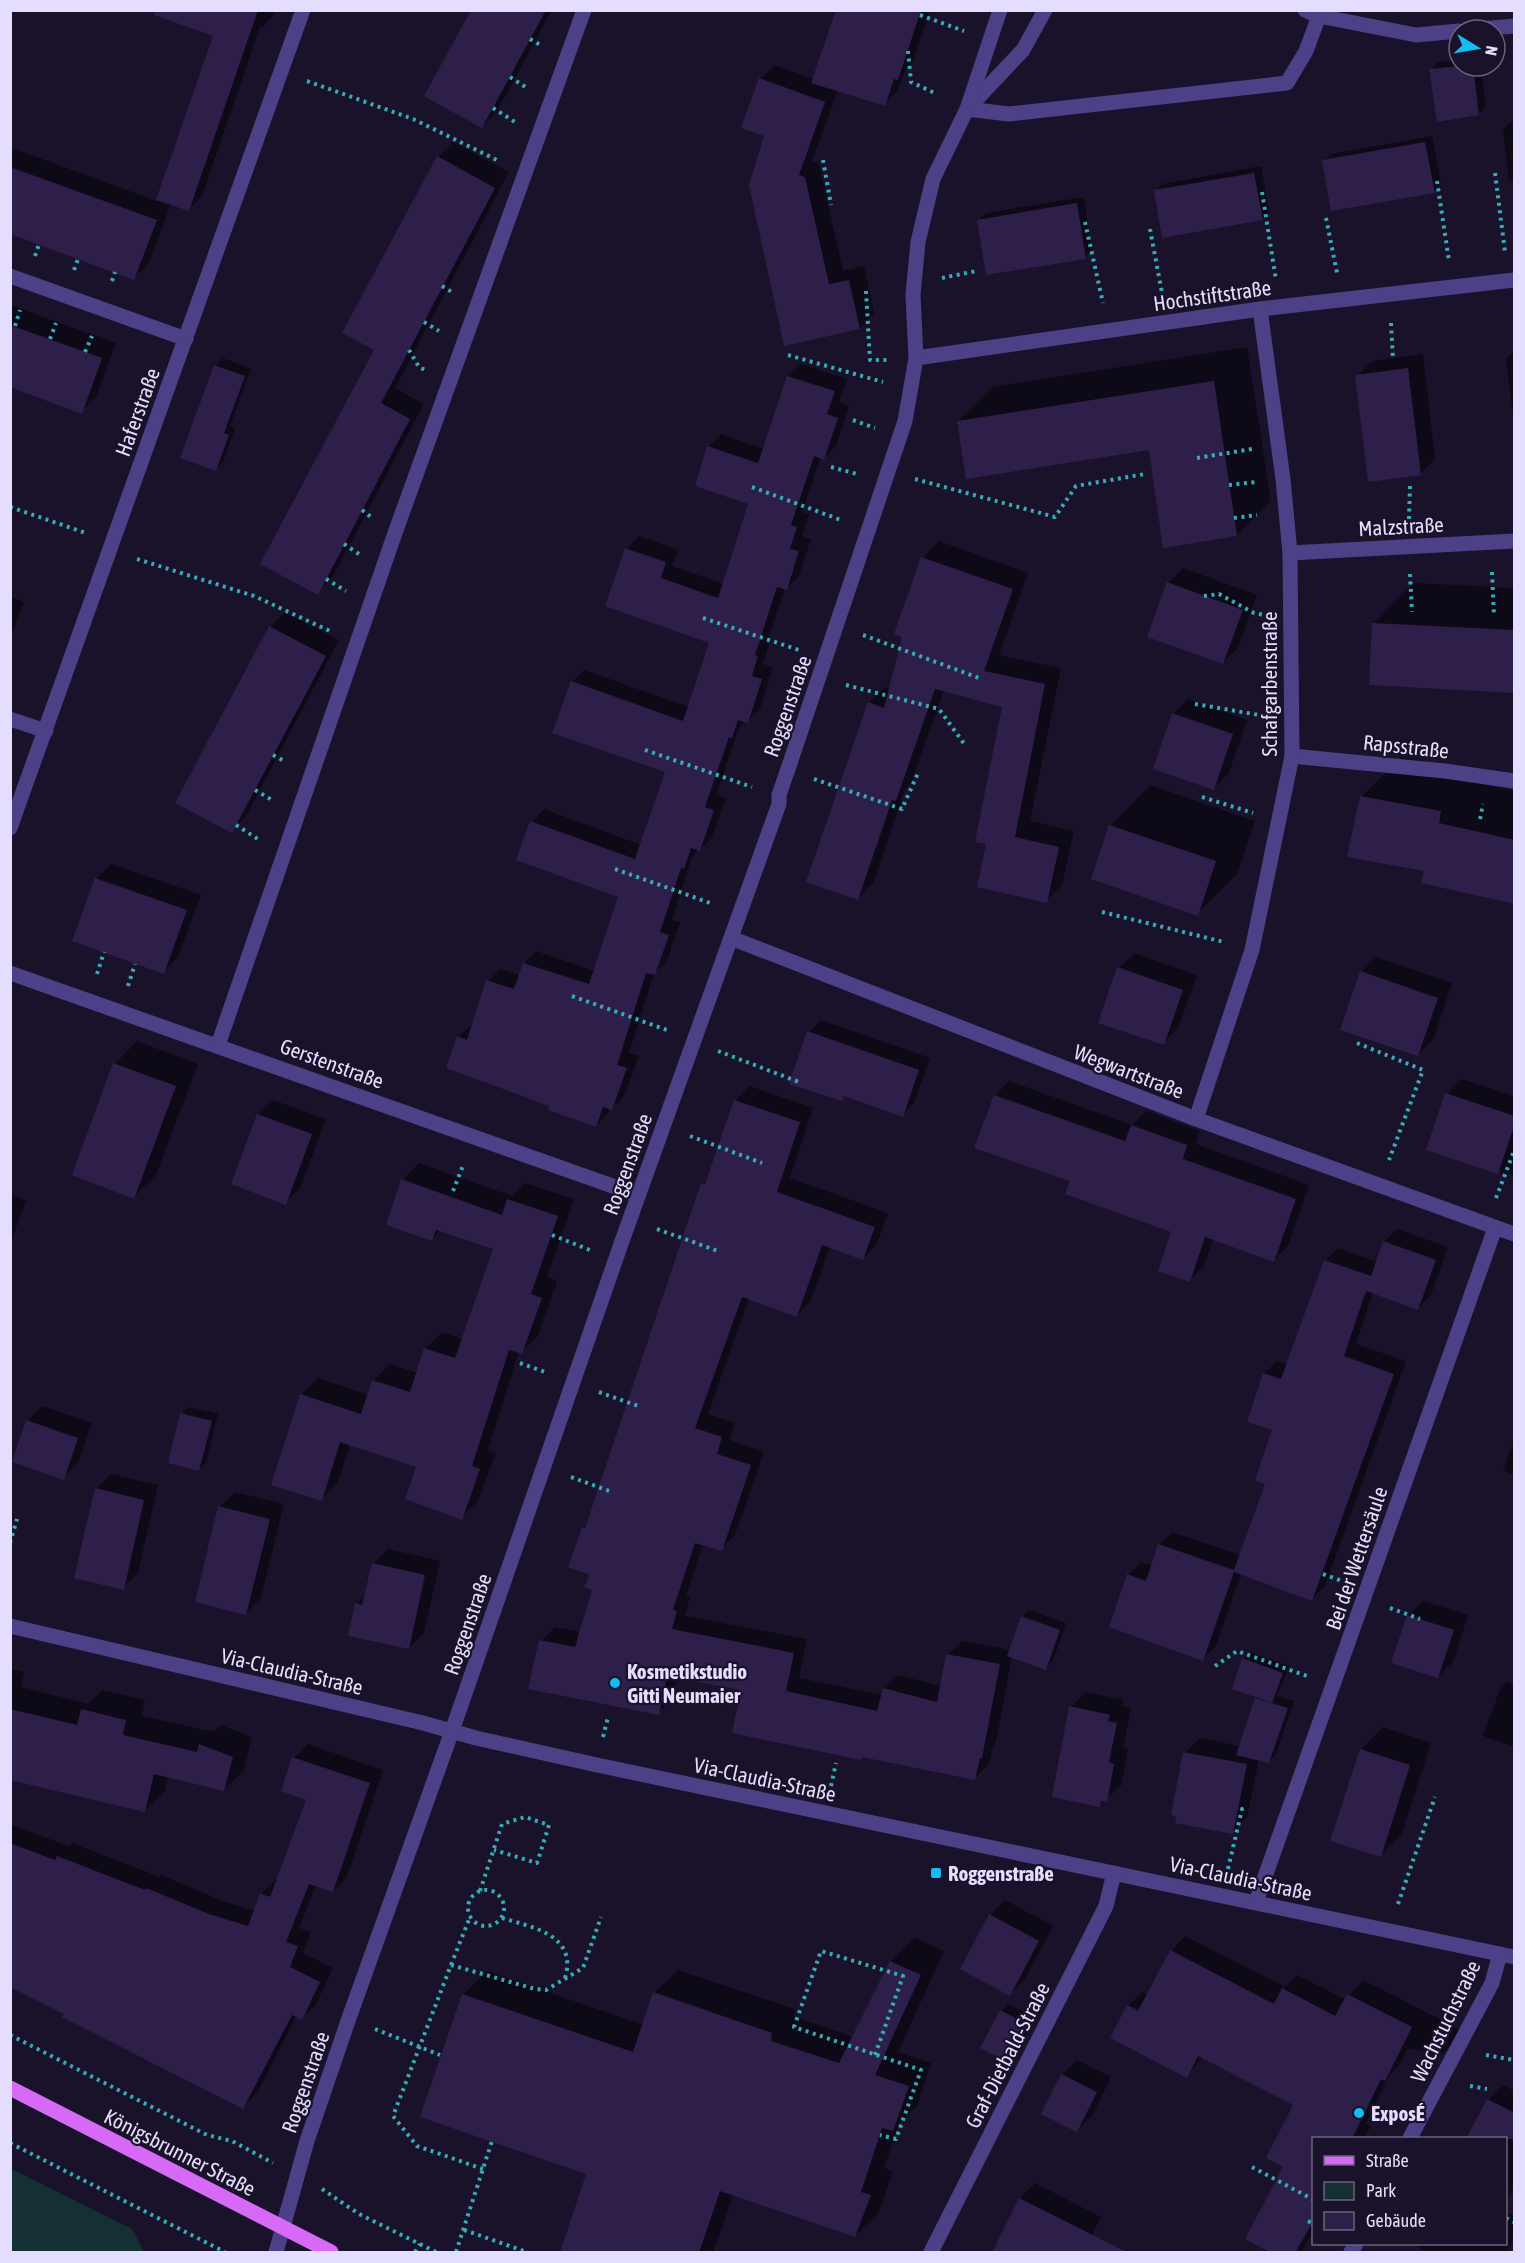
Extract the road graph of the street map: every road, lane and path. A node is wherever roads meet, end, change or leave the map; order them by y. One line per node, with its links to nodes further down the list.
1 (303, 10): 10 (street, Haferstraße)
2 (584, 10): 15 (street)
3 (1000, 10): 12 (street, Roggenstraße)
4 (1045, 10): 12 (street, Roggenstraße)
5 (1312, 13): 7 (street); 12 (street)
6 (920, 15): 8 (path)
7 (1447, 32)
8 (973, 34)
9 (908, 51): 11 (path)
10 (280, 73): 15 (path); 32 (street, Haferstraße)
11 (937, 94)
12 (967, 109): 34 (street, Roggenstraße)
13 (823, 160): 18 (path)
14 (1495, 172): 23 (path)
15 (524, 174): 56 (street)
16 (1437, 181): 24 (path)
17 (1262, 192): 28 (path)
18 (831, 205)
19 (1326, 218): 27 (path)
20 (1085, 222): 31 (path)
21 (1149, 229): 30 (path)
22 (10, 276): 32 (street)
23 (1512, 281): 24 (street, Hochstiftstraße)
24 (1452, 287): 26 (street, Hochstiftstraße)
25 (866, 291): 36 (path)
26 (1389, 295): 27 (street, Hochstiftstraße); 35 (path)
27 (1343, 300): 28 (street, Hochstiftstraße)
28 (1281, 307): 29 (street, Hochstiftstraße)
29 (1260, 309): 30 (street, Hochstiftstraße); 38 (street, Schafgarbenstraße)
30 (1168, 322): 31 (street, Hochstiftstraße)
31 (1109, 330): 34 (street, Hochstiftstraße)
32 (186, 339): 47 (street, Haferstraße)
33 (788, 355): 37 (path)
34 (916, 358): 37 (street, Roggenstraße)
35 (1393, 359)
36 (894, 360)
37 (911, 389): 44 (street, Roggenstraße)
38 (1278, 445): 39 (path); 49 (street, Schafgarbenstraße)
39 (1197, 458)
40 (1145, 474): 41 (path)
41 (914, 479)
42 (752, 487): 44 (path)
43 (10, 507): 47 (path)
44 (869, 530): 57 (street, Roggenstraße)
45 (1515, 541): 46 (street, Malzstraße)
46 (1490, 543): 48 (street, Malzstraße); 52 (path)
47 (112, 546): 56 (path); 62 (street, Haferstraße)
48 (1409, 547): 49 (street, Malzstraße); 51 (path)
49 (1290, 553): 54 (street, Schafgarbenstraße)
50 (1204, 596): 54 (path)
51 (1412, 612)
52 (1494, 616)
53 (703, 618): 57 (path)
54 (1291, 621): 61 (street, Schafgarbenstraße)
55 (884, 643): 58 (path)
56 (357, 644): 82 (street)
57 (822, 670): 63 (path); 66 (street, Roggenstraße)
58 (979, 678)
59 (1195, 704): 61 (path)
60 (10, 718): 62 (street)
61 (1292, 720): 65 (street, Schafgarbenstraße)
62 (46, 731): 72 (street, Haferstraße)
63 (965, 745)
64 (645, 750): 69 (path)
65 (1292, 756): 68 (street, Rapsstraße); 71 (street, Schafgarbenstraße)
66 (788, 769): 67 (path); 69 (street, Roggenstraße)
67 (918, 773)
68 (1515, 781)
69 (779, 795): 75 (street, Roggenstraße)
70 (1202, 797): 71 (path)
71 (1278, 821): 77 (street, Schafgarbenstraße)
72 (10, 828)
73 (615, 869): 75 (path)
74 (1102, 912): 77 (path)
75 (739, 915): 76 (street, Roggenstraße)
76 (731, 938): 80 (street, Roggenstraße); 84 (street, Wegwartstraße)
77 (1252, 950): 84 (street, Schafgarbenstraße)
78 (10, 973): 82 (street, Gerstenstraße)
79 (572, 996): 80 (path)
80 (693, 1041): 83 (path); 85 (street, Roggenstraße)
81 (1357, 1043): 88 (path)
82 (218, 1045): 89 (street, Gerstenstraße)
83 (799, 1082)
84 (1196, 1119): 88 (street, Wegwartstraße)
85 (662, 1127): 87 (path); 89 (street, Roggenstraße)
86 (1515, 1151): 91 (path)
87 (762, 1163)
88 (1379, 1186): 91 (street, Wegwartstraße)
89 (638, 1195): 90 (street, Roggenstraße)
90 (629, 1220): 94 (path); 95 (street, Roggenstraße)
91 (1491, 1226): 92 (street, Wegwartstraße); 104 (street, Bei der Wettersäule)
92 (1515, 1234)
93 (552, 1235): 95 (path)
94 (718, 1251)
95 (615, 1259): 96 (street, Roggenstraße)
96 (572, 1383): 97 (path); 98 (street, Roggenstraße)
97 (641, 1407)
98 (543, 1468): 99 (path); 105 (street, Roggenstraße)
99 (612, 1492)
100 (17, 1519): 101 (path)
101 (10, 1543)
102 (10, 1626): 105 (street, Via-Claudia-Straße)
103 (1215, 1666): 104 (path)
104 (1333, 1685): 112 (street, Bei der Wettersäule)
105 (452, 1731): 109 (street, Via-Claudia-Straße); 120 (street, Roggenstraße)
106 (1435, 1797): 116 (path)
107 (1238, 1809): 111 (path)
108 (494, 1850): 108 (path); 110 (path)
109 (1114, 1873): 111 (street, Via-Claudia-Straße); 146 (street, Graf-Dietbald-Straße)
110 (480, 1891): 113 (path); 115 (path)
111 (1222, 1895): 112 (street, Via-Claudia-Straße)
112 (1256, 1902): 116 (street, Via-Claudia-Straße)
113 (470, 1917): 115 (path); 118 (path)
114 (601, 1917): 119 (path)
115 (502, 1918): 119 (path)
116 (1389, 1930): 117 (street, Via-Claudia-Straße)
117 (1507, 1955): 127 (street, Wachstuchstraße)
118 (451, 1965): 119 (path); 122 (path)
119 (565, 1979)
120 (349, 2019): 122 (path); 132 (street, Roggenstraße)
121 (10, 2035): 132 (path)
122 (418, 2047): 123 (path); 131 (path)
123 (440, 2055)
124 (875, 2055): 124 (path); 126 (path)
125 (10, 2088): 136 (main road, Königsbrunner Straße)
126 (880, 2134)
127 (1411, 2137)
128 (492, 2141): 131 (path)
129 (10, 2143): 139 (path)
130 (1252, 2167): 133 (path)
131 (483, 2169): 137 (path)
132 (297, 2176): 136 (street, Roggenstraße); 138 (path)
133 (1312, 2199)
134 (1308, 2221): 135 (path)
135 (1312, 2223)
136 (282, 2228): 140 (street, Roggenstraße); 141 (main road, Königsbrunner Straße)
137 (464, 2230): 144 (path); 145 (path)
138 (420, 2244): 142 (path); 143 (path)
139 (225, 2253)
140 (276, 2253)
141 (331, 2253)
142 (415, 2253)
143 (436, 2253)
144 (456, 2253)
145 (527, 2253)
146 (931, 2253)

